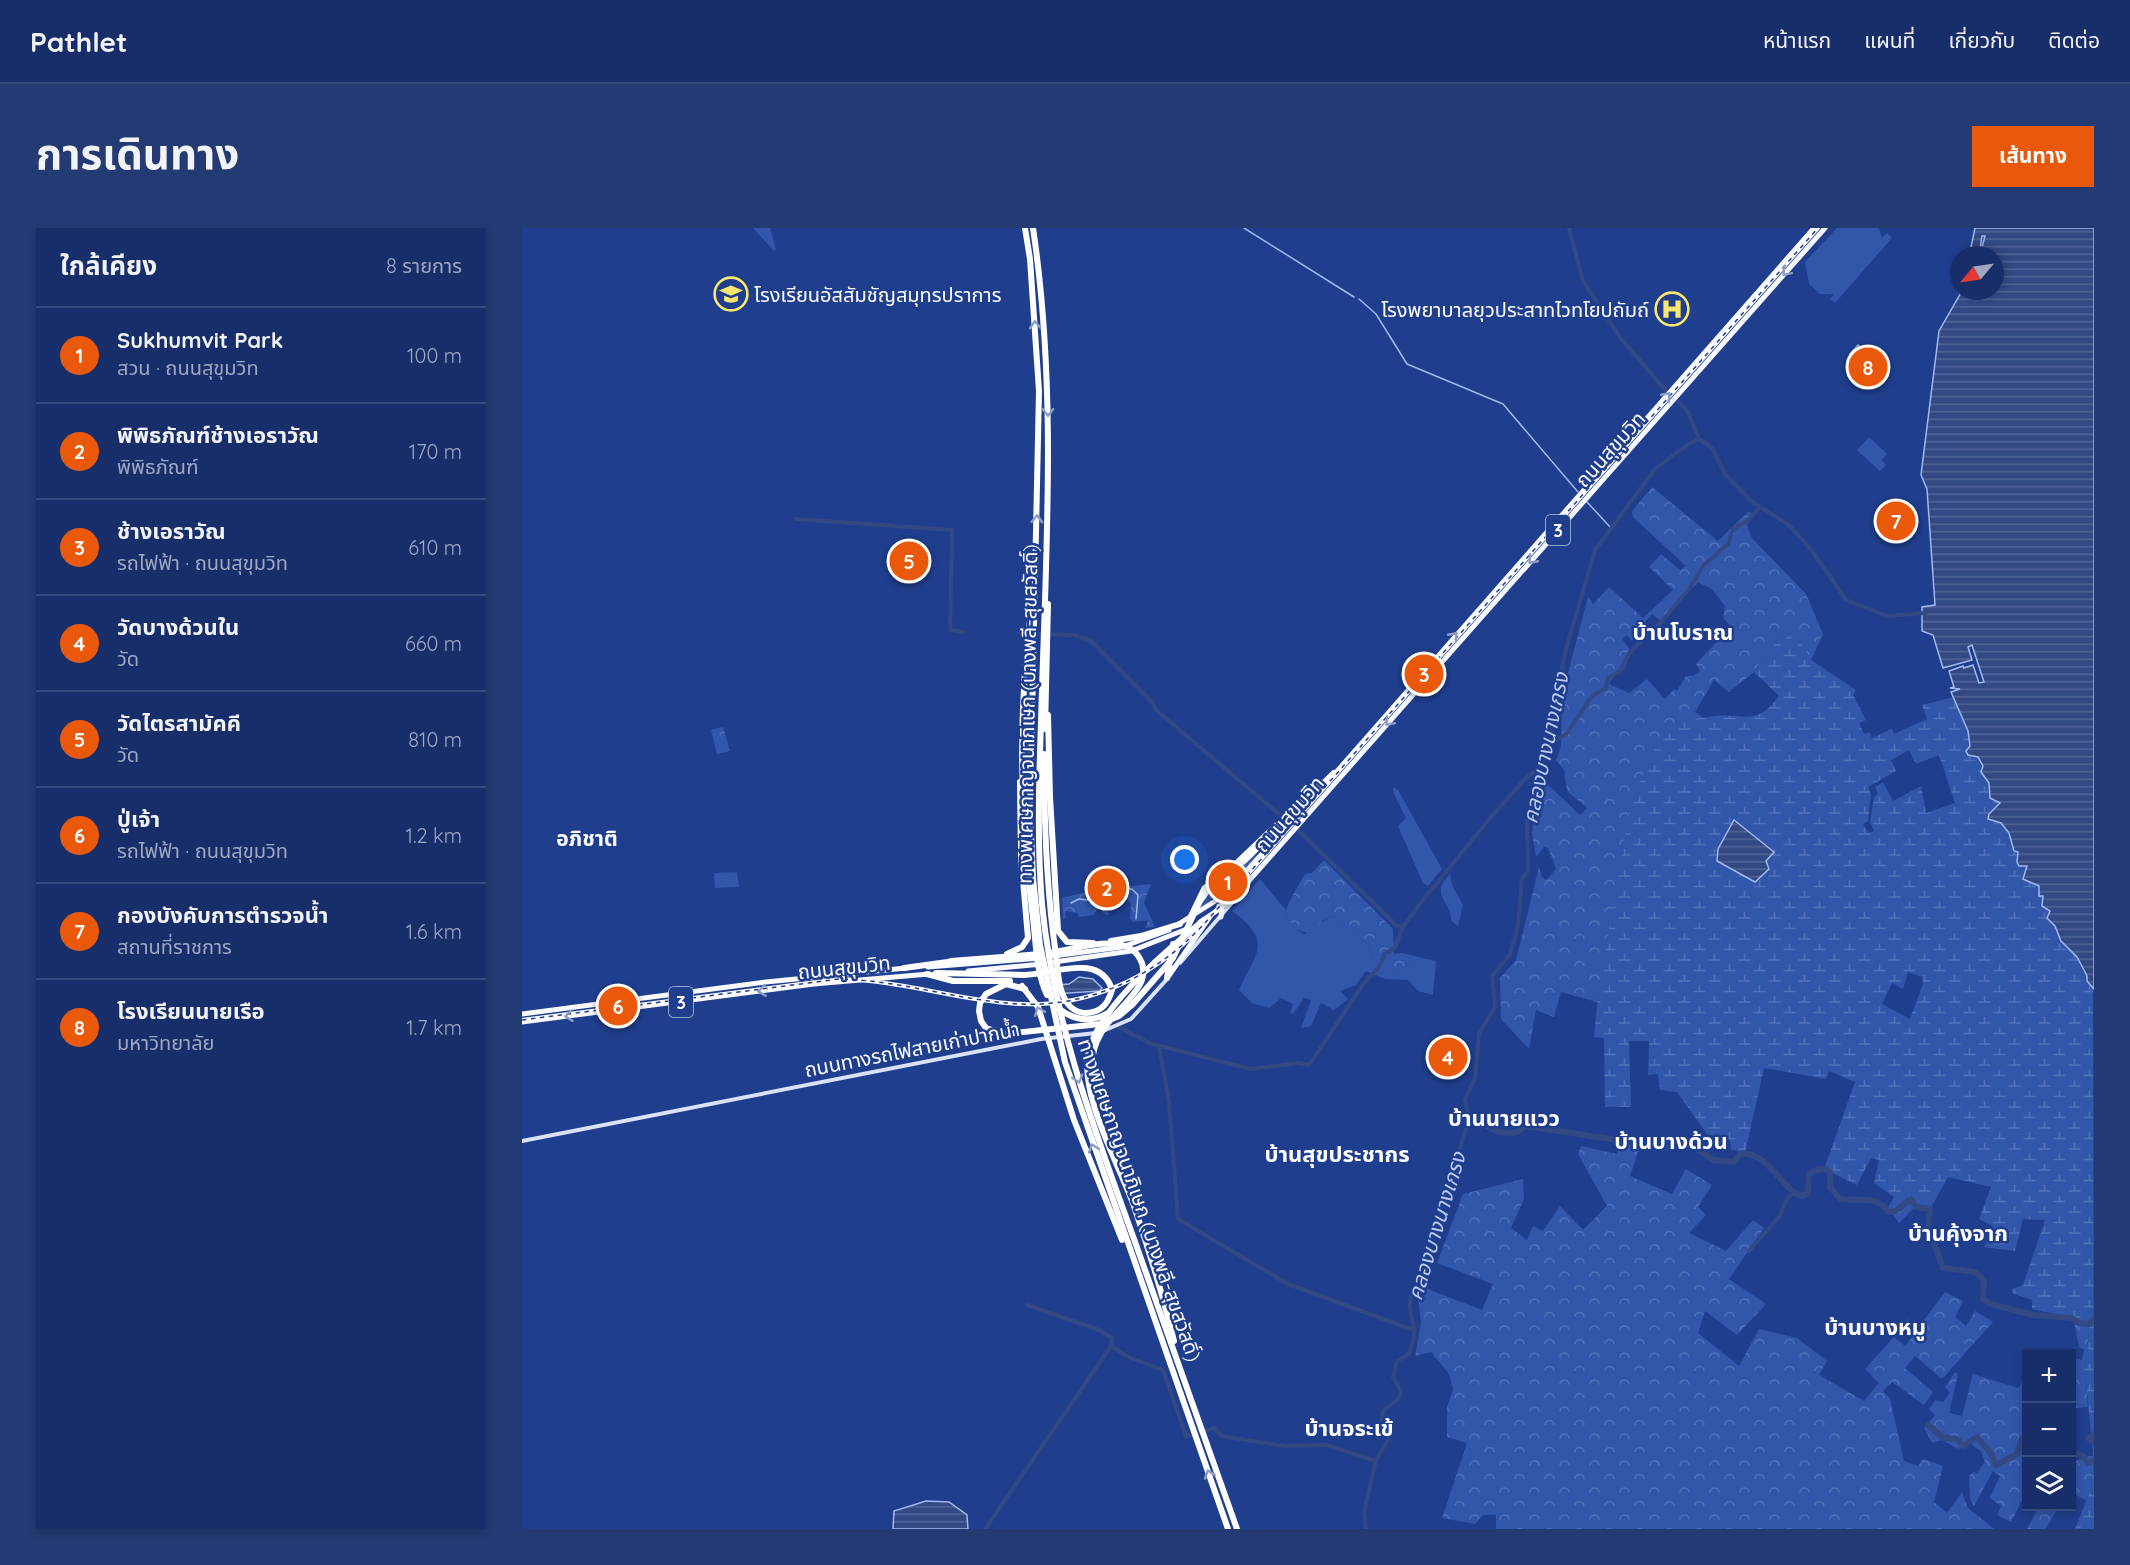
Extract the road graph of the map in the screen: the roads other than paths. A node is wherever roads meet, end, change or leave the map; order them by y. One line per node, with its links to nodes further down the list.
1 (1025, 228): 5 (highway, ทางพิเศษกาญจนาภิเษก (บางพลี-สุขสวัสดิ์), one-way to 1)
2 (1033, 228): 6 (highway, ทางพิเศษกาญจนาภิเษก (บางพลี-สุขสวัสดิ์), one-way to 6)
3 (1814, 228): 9 (highway, ถนนสุขุมวิท / 3, one-way to 3)
4 (1825, 228): 10 (highway, ถนนสุขุมวิท / 3, one-way to 10)
5 (1035, 584): 8 (highway); 37 (highway, ทางพิเศษกาญจนาภิเษก (บางพลี-สุขสวัสดิ์), one-way to 5)
6 (1045, 584): 7 (highway); 38 (highway, ทางพิเศษกาญจนาภิเษก (บางพลี-สุขสวัสดิ์), one-way to 38)
7 (1047, 711): 20 (highway); 28 (highway)
8 (1021, 755): 23 (highway); 32 (highway)
9 (1347, 759): 10 (highway); 11 (highway, ถนนสุขุมวิท / 3)
10 (1352, 764): 13 (highway, ถนนสุขุมวิท / 3)
11 (1336, 772): 14 (highway, ถนนสุขุมวิท / 3); 18 (highway); 31 (highway)
12 (1027, 833): 20 (highway)
13 (1247, 883): 15 (highway, ถนนสุขุมวิท / 3); 16 (main road, ถนนทางรถไฟสายเก่าปากน้ำ)
14 (1216, 902): 15 (highway); 18 (highway, ถนนสุขุมวิท / 3)
15 (1221, 908): 16 (highway); 17 (highway, ถนนสุขุมวิท / 3)
16 (1221, 917): 29 (main road, ถนนทางรถไฟสายเก่าปากน้ำ)
17 (1207, 918): 22 (highway); 28 (highway, ถนนสุขุมวิท / 3); 29 (highway)
18 (1189, 919): 19 (highway, ถนนสุขุมวิท / 3)
19 (1180, 924): 21 (highway); 25 (highway, ถนนสุขุมวิท / 3)
20 (1058, 931): 21 (highway)
21 (1097, 944): 23 (highway)
22 (1173, 944): 29 (highway); 32 (highway)
23 (1007, 954): 24 (highway)
24 (951, 961): 25 (highway); 35 (highway)
25 (904, 968): 26 (highway, ถนนสุขุมวิท / 3)
26 (840, 974): 30 (highway); 33 (highway, ถนนสุขุมวิท / 3)
27 (927, 974): 28 (highway, ถนนสุขุมวิท / 3); 30 (highway, ถนนสุขุมวิท / 3); 31 (highway)
28 (936, 974)
29 (1167, 978): 36 (main road, ถนนทางรถไฟสายเก่าปากน้ำ)
30 (841, 981): 34 (highway, ถนนสุขุมวิท / 3, one-way to 34)
31 (1027, 991): 37 (highway, one-way to 31)
32 (1115, 1007): 35 (highway)
33 (522, 1014)
34 (522, 1022)
35 (1102, 1124): 38 (highway)
36 (522, 1141)
37 (1141, 1282): 39 (highway, ทางพิเศษกาญจนาภิเษก (บางพลี-สุขสวัสดิ์), one-way to 37)
38 (1181, 1371): 40 (highway, ทางพิเศษกาญจนาภิเษก (บางพลี-สุขสวัสดิ์))
39 (1228, 1529)
40 (1238, 1529)

